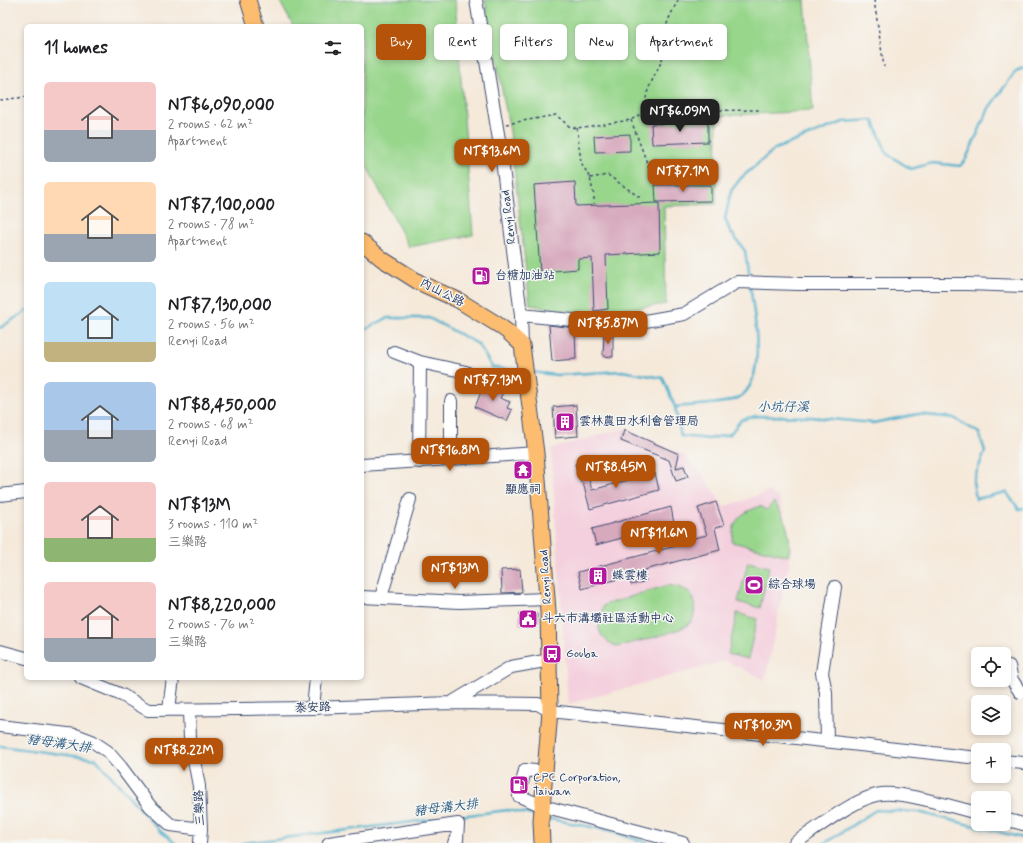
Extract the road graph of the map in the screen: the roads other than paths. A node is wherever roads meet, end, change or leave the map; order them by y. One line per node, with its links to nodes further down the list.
1 (248, 0): 3 (main road)
2 (476, 0): 6 (street, Renyi Road)
3 (255, 24)
4 (364, 244): 7 (main road, 內山公路)
5 (1023, 286): 6 (street)
6 (521, 315): 7 (street, Renyi Road)
7 (522, 345): 12 (main road, Renyi Road)
8 (394, 352): 9 (street)
9 (420, 362): 10 (street); 14 (street)
10 (466, 372)
11 (451, 401): 13 (street)
12 (536, 453): 13 (street); 22 (main road, Renyi Road)
13 (451, 460): 14 (street)
14 (419, 462): 15 (street)
15 (364, 465)
16 (24, 492): 17 (street)
17 (0, 495)
18 (410, 499): 21 (street)
19 (835, 587): 37 (street)
20 (364, 597): 21 (street)
21 (381, 597): 22 (street)
22 (548, 599): 25 (main road, Renyi Road)
23 (0, 651): 24 (street)
24 (24, 657)
25 (550, 660): 31 (street); 35 (main road, Renyi Road)
26 (1011, 675): 30 (street)
27 (86, 680): 33 (street, 泰安路)
28 (173, 680): 33 (street)
29 (316, 680): 32 (street)
30 (1023, 692)
31 (451, 703): 32 (street, 泰安路); 35 (street, 泰安路)
32 (313, 708): 34 (street, 泰安路)
33 (169, 709): 34 (street, 泰安路)
34 (189, 711): 46 (street, 三樂路)
35 (550, 711): 37 (street, 泰安路); 41 (main road, Renyi Road)
36 (0, 726): 46 (street)
37 (826, 742): 38 (street, 泰安路)
38 (971, 757)
39 (1011, 762): 40 (street)
40 (1023, 763)
41 (546, 772): 42 (main road, Renyi Road); 42 (street)
42 (543, 806): 49 (main road, Renyi Road); 50 (street)
43 (971, 811): 51 (street)
44 (1011, 821): 45 (street)
45 (1023, 824)
46 (201, 835)
47 (329, 843): 48 (street)
48 (454, 843)
49 (542, 843)
50 (683, 843)
51 (795, 843)

